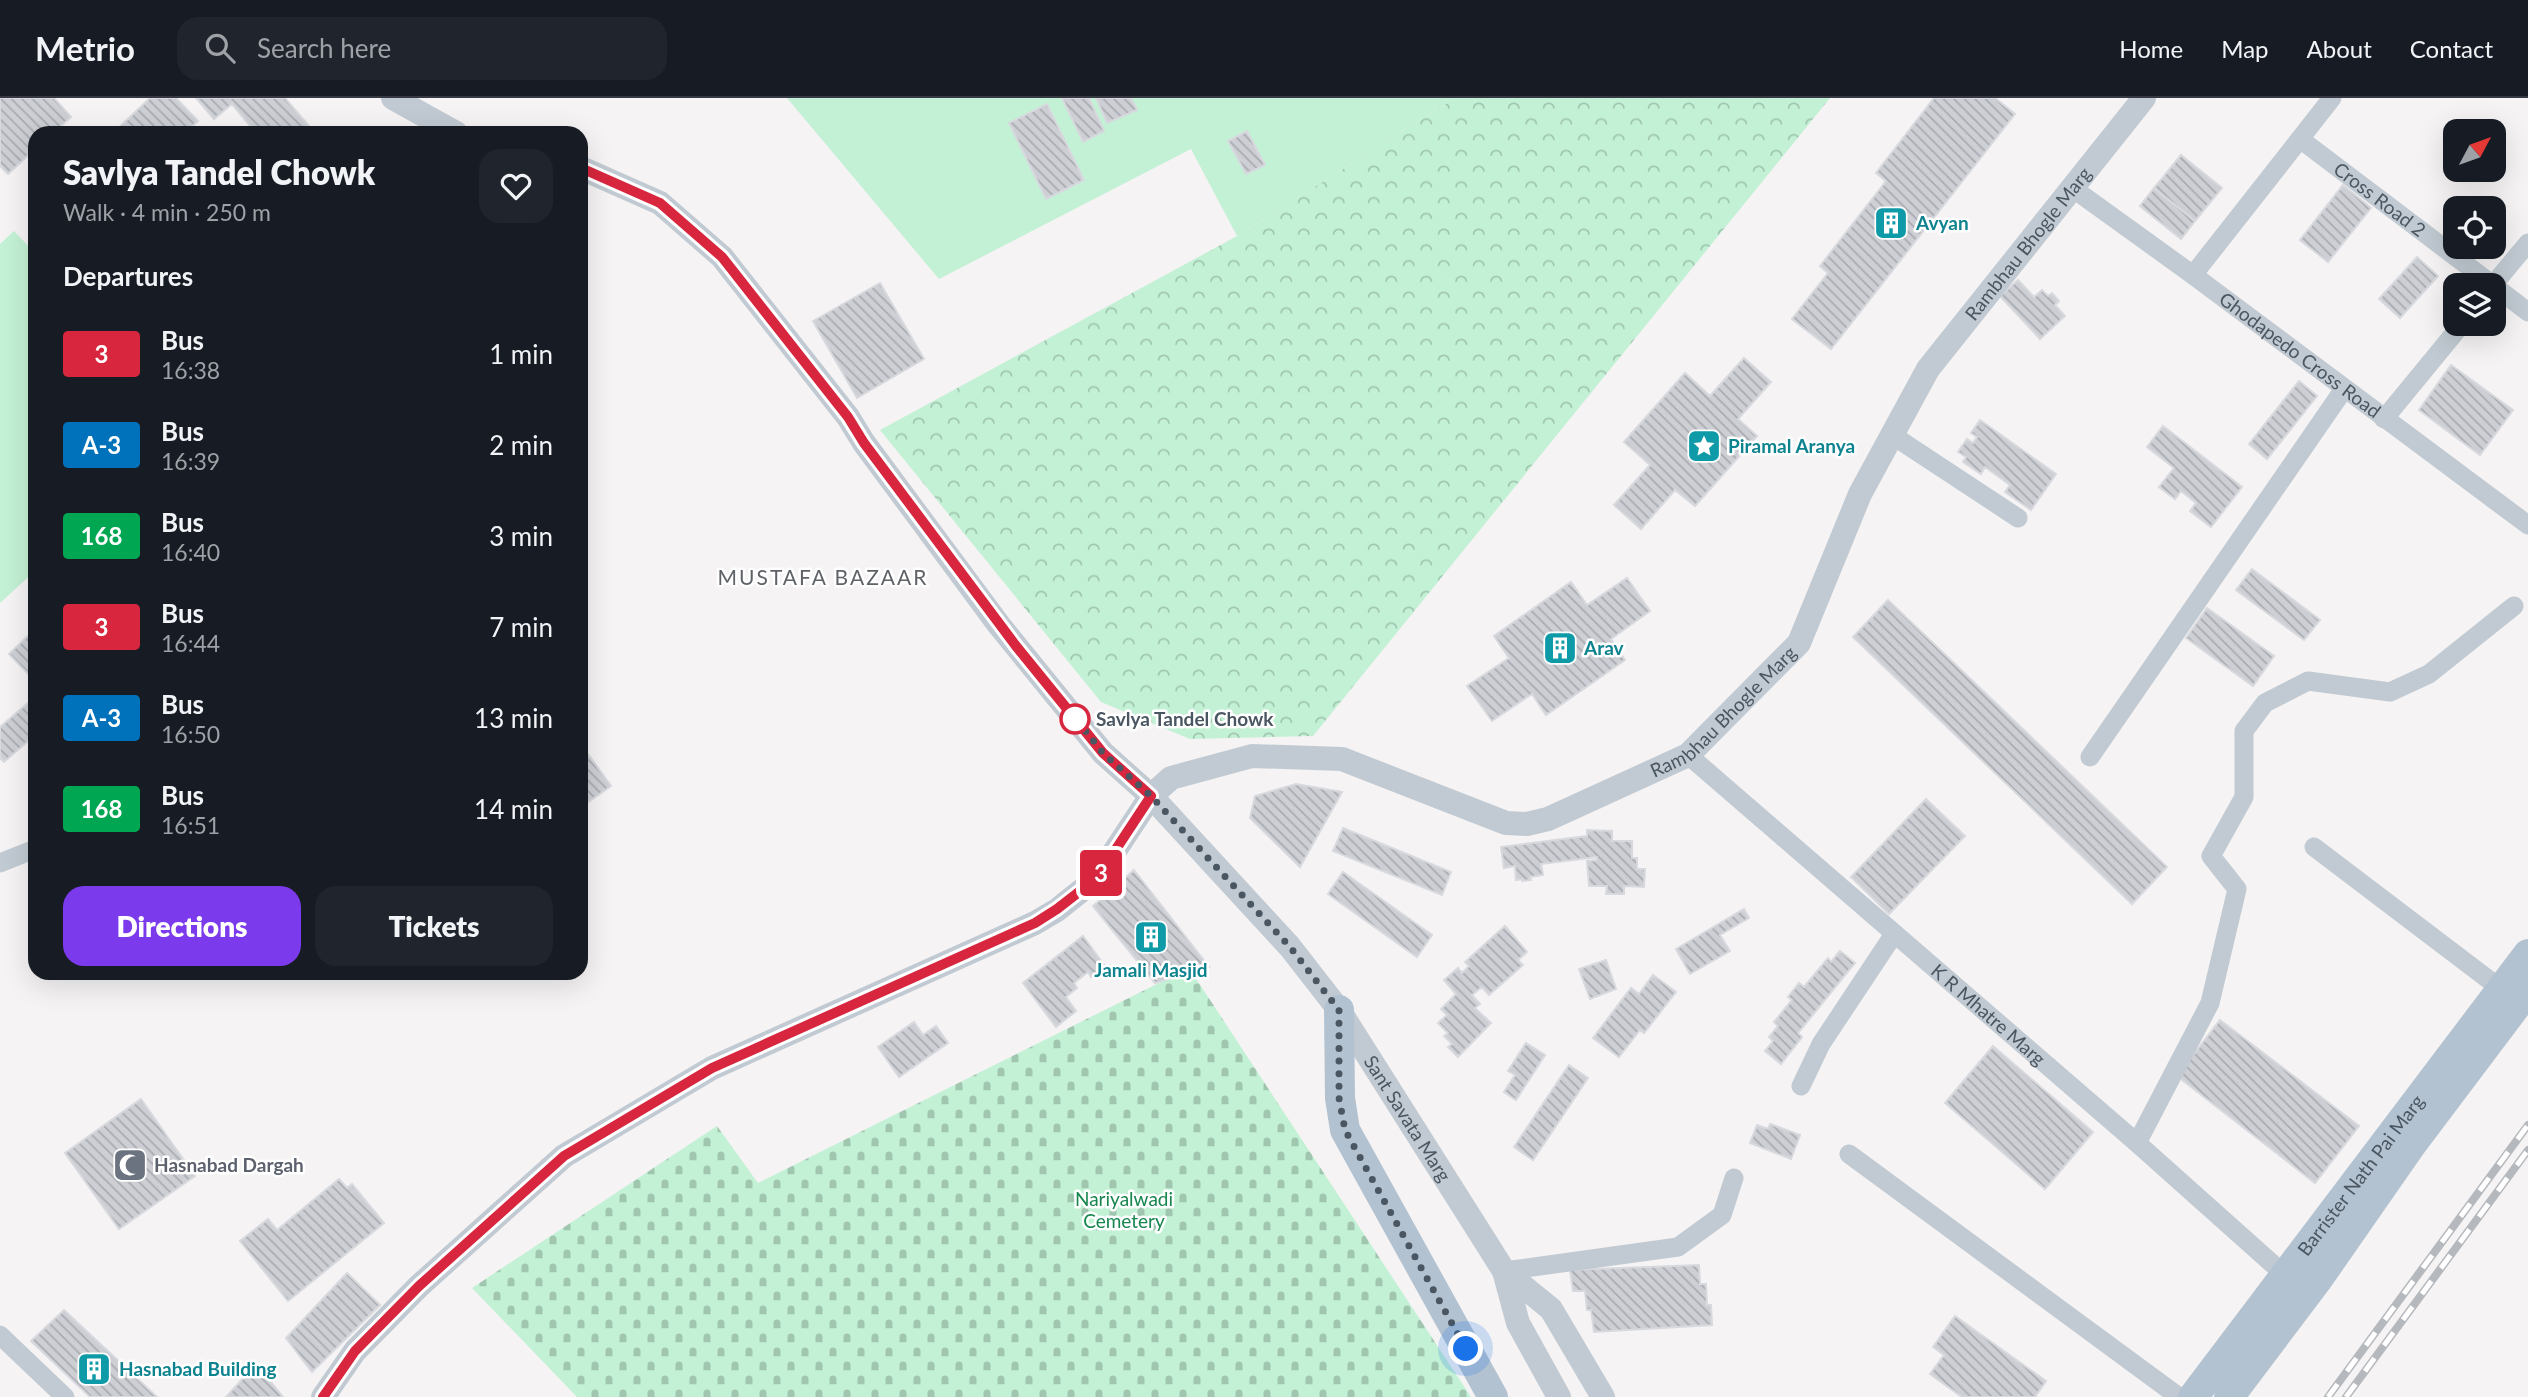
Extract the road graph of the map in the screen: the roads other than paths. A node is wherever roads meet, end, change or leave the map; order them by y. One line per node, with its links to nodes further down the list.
1 (393, 98): 4 (street)
2 (2144, 98): 7 (street, Rambhau Bhogle Marg)
3 (2332, 98): 5 (street)
4 (443, 126)
5 (2300, 138): 9 (street, Cross Road 2); 11 (street)
6 (588, 171): 23 (street, Sant Savata Marg)
7 (2071, 187): 11 (street, Ghodapedo Cross Road); 17 (street, Rambhau Bhogle Marg)
8 (2528, 243): 10 (street)
9 (2476, 273)
10 (2504, 273)
11 (2193, 275): 15 (street, Ghodapedo Cross Road)
12 (2506, 296): 13 (street, Cross Road 2)
13 (2528, 312)
14 (2452, 336): 16 (street)
15 (2344, 389): 16 (street, Ghodapedo Cross Road); 22 (street)
16 (2384, 419): 19 (street, Ghodapedo Cross Road)
17 (1892, 435): 18 (street); 21 (street, Rambhau Bhogle Marg)
18 (2018, 518)
19 (2528, 525)
20 (2514, 606): 32 (street)
21 (1689, 755): 23 (street, Rambhau Bhogle Marg); 27 (street, K R Mhatre Marg)
22 (2090, 757)
23 (1151, 796): 30 (street, Sant Savata Marg); 39 (street)
24 (2314, 847): 29 (street)
25 (28, 852): 26 (street)
26 (0, 863)
27 (1894, 934): 31 (street); 32 (street, K R Mhatre Marg)
28 (2528, 954): 29 (main road, Barrister Nath Pai Marg)
29 (2514, 990): 36 (main road, Barrister Nath Pai Marg); 45 (main road, Barrister Nath Pai Marg)
30 (1339, 1010): 35 (street, Sant Savata Marg); 40 (main road)
31 (1801, 1086)
32 (2137, 1143): 36 (street, K R Mhatre Marg)
33 (1849, 1154): 43 (street)
34 (1734, 1178): 35 (street)
35 (1504, 1271): 41 (street, Sant Savata Marg); 42 (street, Sant Savata Marg)
36 (2286, 1276): 44 (main road, Barrister Nath Pai Marg)
37 (0, 1335): 38 (street)
38 (65, 1397)
39 (323, 1397)
40 (1493, 1397)
41 (1559, 1397)
42 (1603, 1397)
43 (2179, 1397)
44 (2193, 1397)
45 (2229, 1397)

